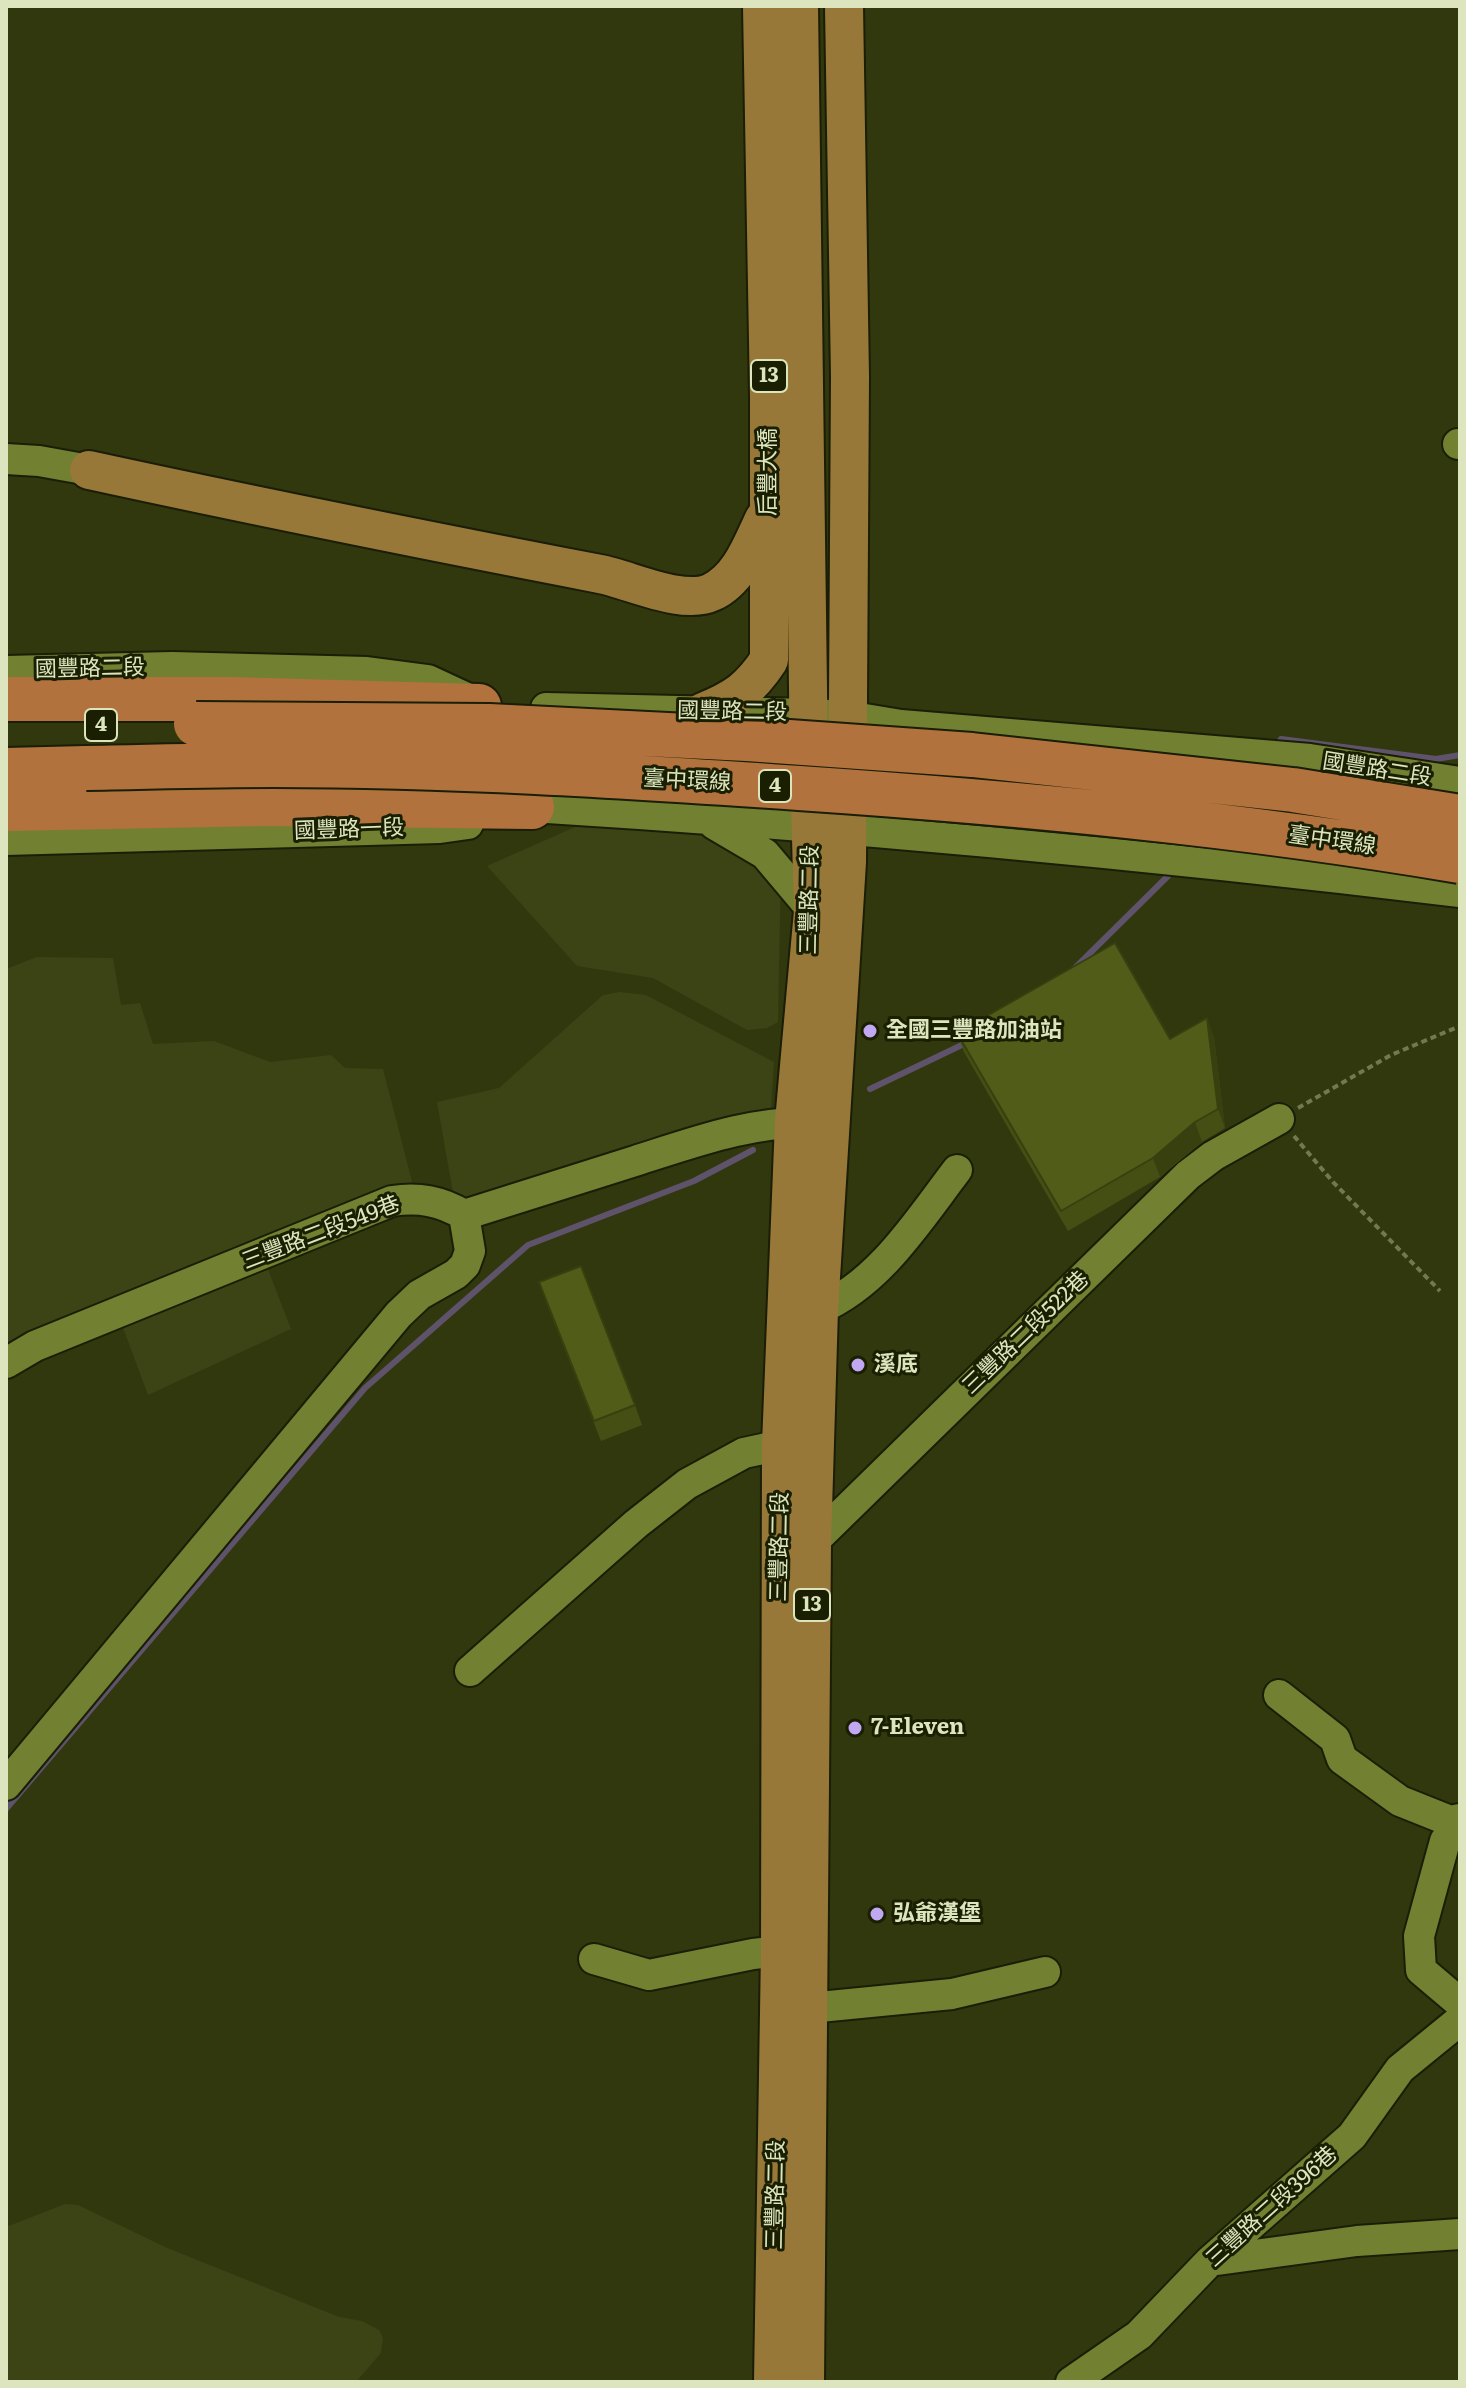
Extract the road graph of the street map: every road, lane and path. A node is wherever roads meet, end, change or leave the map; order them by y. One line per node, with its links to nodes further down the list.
1 (762, 6): 6 (main road, 后豐大橋 / 13)
2 (799, 6): 11 (main road, 后豐大橋 / 13)
3 (844, 6): 12 (main road, 13)
4 (6, 459): 5 (street)
5 (89, 470): 6 (main road)
6 (768, 509): 10 (main road, 后豐大橋 / 13)
7 (6, 671): 9 (street, 國豐路二段)
8 (6, 699): 9 (highway)
9 (483, 706): 10 (street, 國豐路二段)
10 (703, 712): 11 (street, 國豐路二段)
11 (810, 714): 12 (street, 國豐路二段); 14 (main road, 三豐路二段 / 13)
12 (847, 716): 14 (main road, 三豐路二段 / 13); 16 (street, 國豐路二段)
13 (6, 726): 21 (highway, 臺中環線 / 4, bridge)
14 (828, 765): 17 (highway); 22 (street); 23 (main road, 三豐路二段 / 13)
15 (6, 770): 26 (highway, 臺中環線 / 4, bridge)
16 (1460, 782)
17 (416, 804): 18 (highway); 19 (highway)
18 (532, 807): 20 (street, 國豐路一段); 24 (street, 國豐路一段)
19 (6, 809)
20 (689, 817): 23 (street); 29 (street)
21 (1460, 817)
22 (1340, 819): 25 (street); 27 (street)
23 (828, 828): 27 (street); 29 (main road, 三豐路二段 / 13); 33 (main road, 三豐路二段 / 13)
24 (6, 840)
25 (1460, 840)
26 (1460, 861)
27 (1333, 877): 28 (street)
28 (1460, 892)
29 (813, 911): 32 (main road, 三豐路二段 / 13)
30 (1460, 1026): 31 (path)
31 (1279, 1119): 36 (path); 40 (street, 三豐路二段522巷)
32 (794, 1122): 33 (street); 35 (street); 39 (main road, 三豐路二段 / 13)
33 (831, 1124): 37 (main road, 三豐路二段 / 13)
34 (957, 1170): 37 (street)
35 (464, 1215): 38 (street, 三豐路二段549巷); 43 (street)
36 (1440, 1291)
37 (819, 1309): 40 (main road, 三豐路二段 / 13)
38 (6, 1363)
39 (781, 1445): 40 (main road, 三豐路二段 / 13); 41 (street)
40 (796, 1546): 45 (main road, 三豐路二段 / 13)
41 (470, 1671)
42 (1279, 1695): 44 (street)
43 (6, 1785)
44 (1453, 1830): 48 (street)
45 (795, 1950): 46 (street); 49 (main road, 三豐路二段 / 13); 53 (main road, 三豐路二段 / 13)
46 (594, 1959)
47 (1045, 1972): 49 (street)
48 (1460, 2003)
49 (809, 2008): 54 (main road, 三豐路二段 / 13)
50 (1460, 2020): 52 (street, 三豐路二段396巷)
51 (1460, 2234): 52 (street)
52 (1210, 2261): 55 (street, 三豐路二段396巷)
53 (773, 2382)
54 (805, 2382)
55 (1071, 2382)

